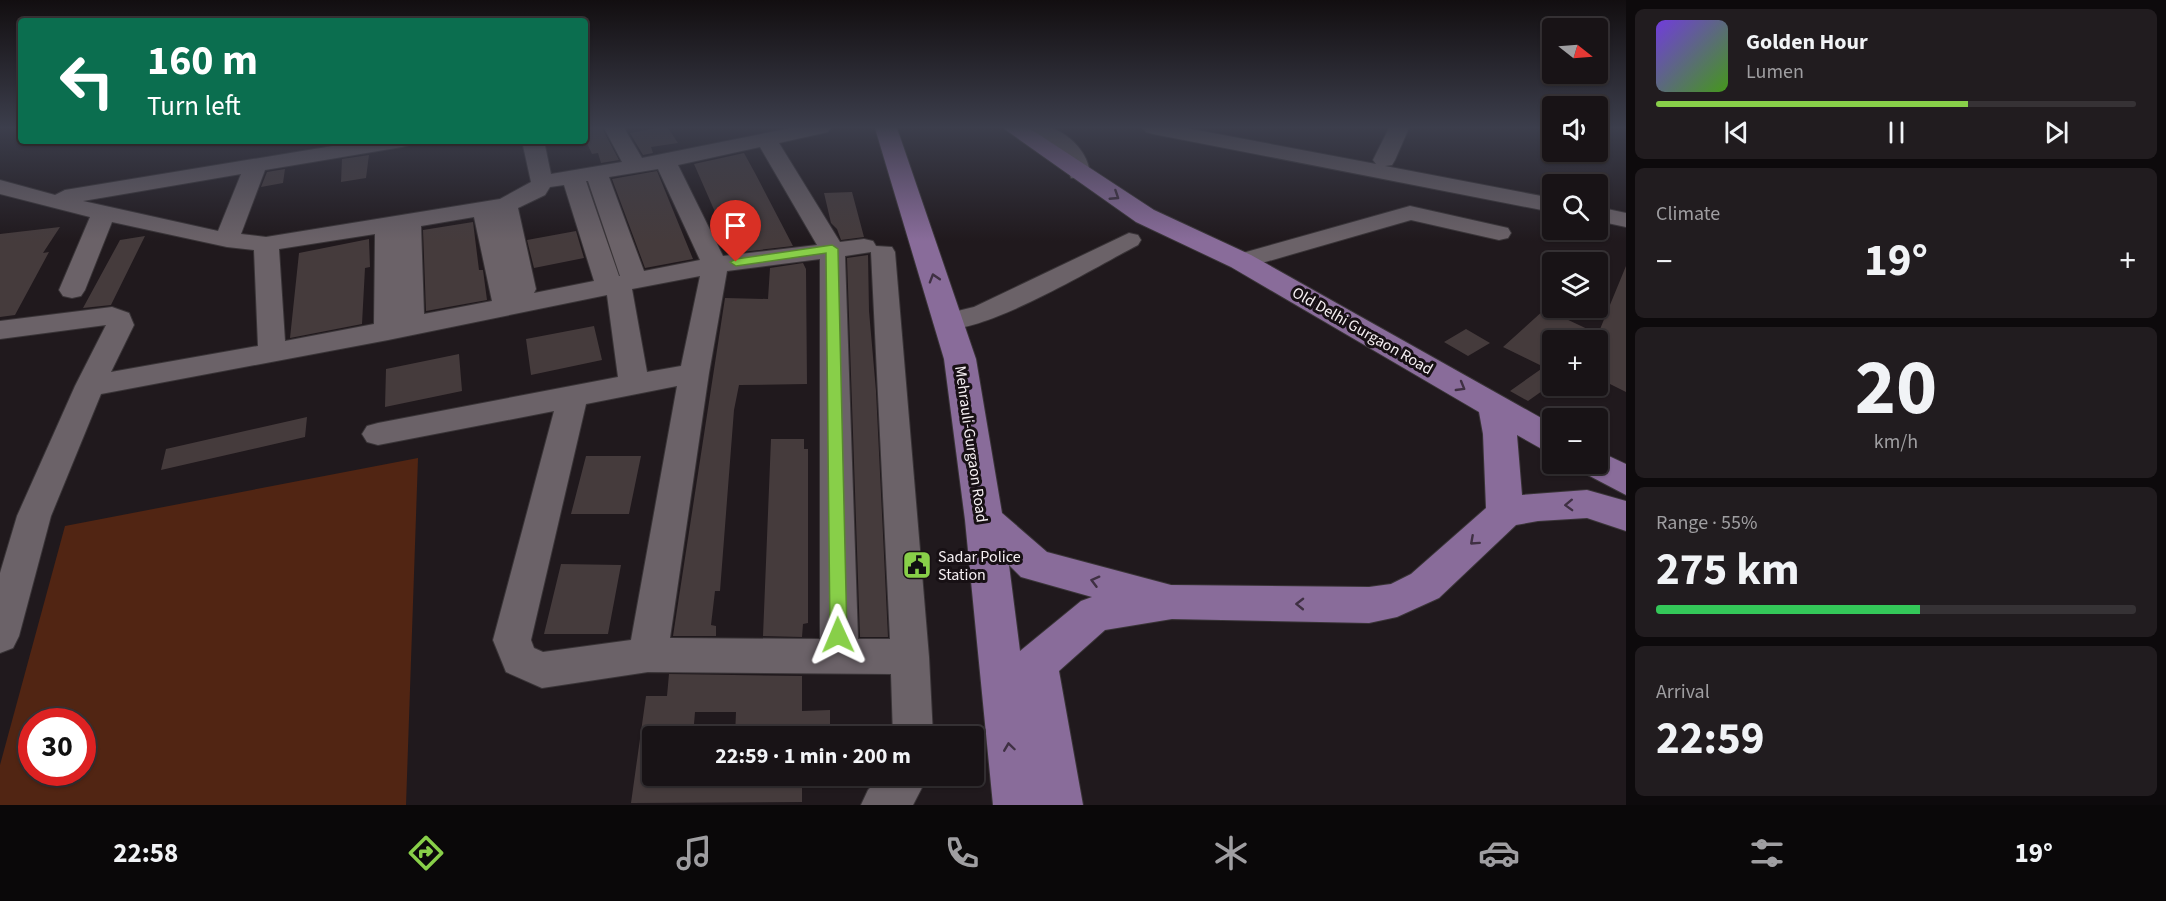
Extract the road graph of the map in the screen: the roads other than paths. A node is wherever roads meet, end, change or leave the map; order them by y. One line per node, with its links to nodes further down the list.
1 (247, 166): 17 (street)
2 (255, 166): 27 (street)
3 (538, 166): 14 (street)
4 (635, 166): 13 (street)
5 (677, 166): 32 (street)
6 (781, 166): 30 (street)
7 (898, 166): 36 (main road, Mehrauli-Gurgaon Road, one-way to 7)
8 (1067, 166): 12 (main road, Old Delhi Gurgaon Road)
9 (1074, 166): 12 (street)
10 (1348, 166): 19 (street)
11 (1414, 166): 16 (street)
12 (1071, 168): 31 (main road, Old Delhi Gurgaon Road, one-way to 31)
13 (585, 175): 14 (street); 33 (street)
14 (542, 182): 21 (street)
15 (0, 187): 17 (street)
16 (1542, 189)
17 (47, 200): 22 (street)
18 (1608, 202): 20 (street)
19 (1542, 203)
20 (1626, 205)
21 (495, 207): 25 (street); 35 (street)
22 (104, 212): 27 (street); 34 (street)
23 (1608, 216): 24 (street)
24 (1626, 220)
25 (398, 223): 29 (street); 37 (street)
26 (1499, 232): 31 (street)
27 (227, 240): 29 (street)
28 (1130, 240): 36 (street)
29 (266, 244): 39 (street)
30 (832, 249): 32 (street); 55 (street); 56 (street)
31 (1241, 261): 44 (main road, Old Delhi Gurgaon Road, one-way to 44)
32 (726, 264): 33 (street); 40 (street)
33 (620, 284): 35 (street); 41 (street)
34 (72, 290)
35 (517, 306): 37 (street)
36 (947, 322): 51 (main road, Mehrauli-Gurgaon Road)
37 (400, 328): 39 (street)
38 (0, 330): 42 (street)
39 (272, 353): 42 (street)
40 (694, 373): 41 (street); 54 (street)
41 (634, 384): 43 (street)
42 (90, 386): 53 (street)
43 (573, 395): 46 (street); 54 (street)
44 (1494, 406): 45 (main road, Old Delhi Gurgaon Road); 49 (main road)
45 (1542, 433)
46 (378, 434)
47 (1608, 471): 48 (main road)
48 (1626, 481)
49 (1505, 513): 50 (main road, one-way to 49); 52 (main road, one-way to 52)
50 (1626, 516)
51 (984, 520): 52 (main road, one-way to 51); 60 (main road, Mehrauli-Gurgaon Road, one-way to 51)
52 (1172, 602): 61 (main road)
53 (0, 636)
54 (648, 655): 56 (street)
55 (910, 657): 56 (street); 57 (street)
56 (839, 658)
57 (913, 726)
58 (901, 786): 59 (street)
59 (884, 805)
60 (1017, 805)
61 (1059, 805)

